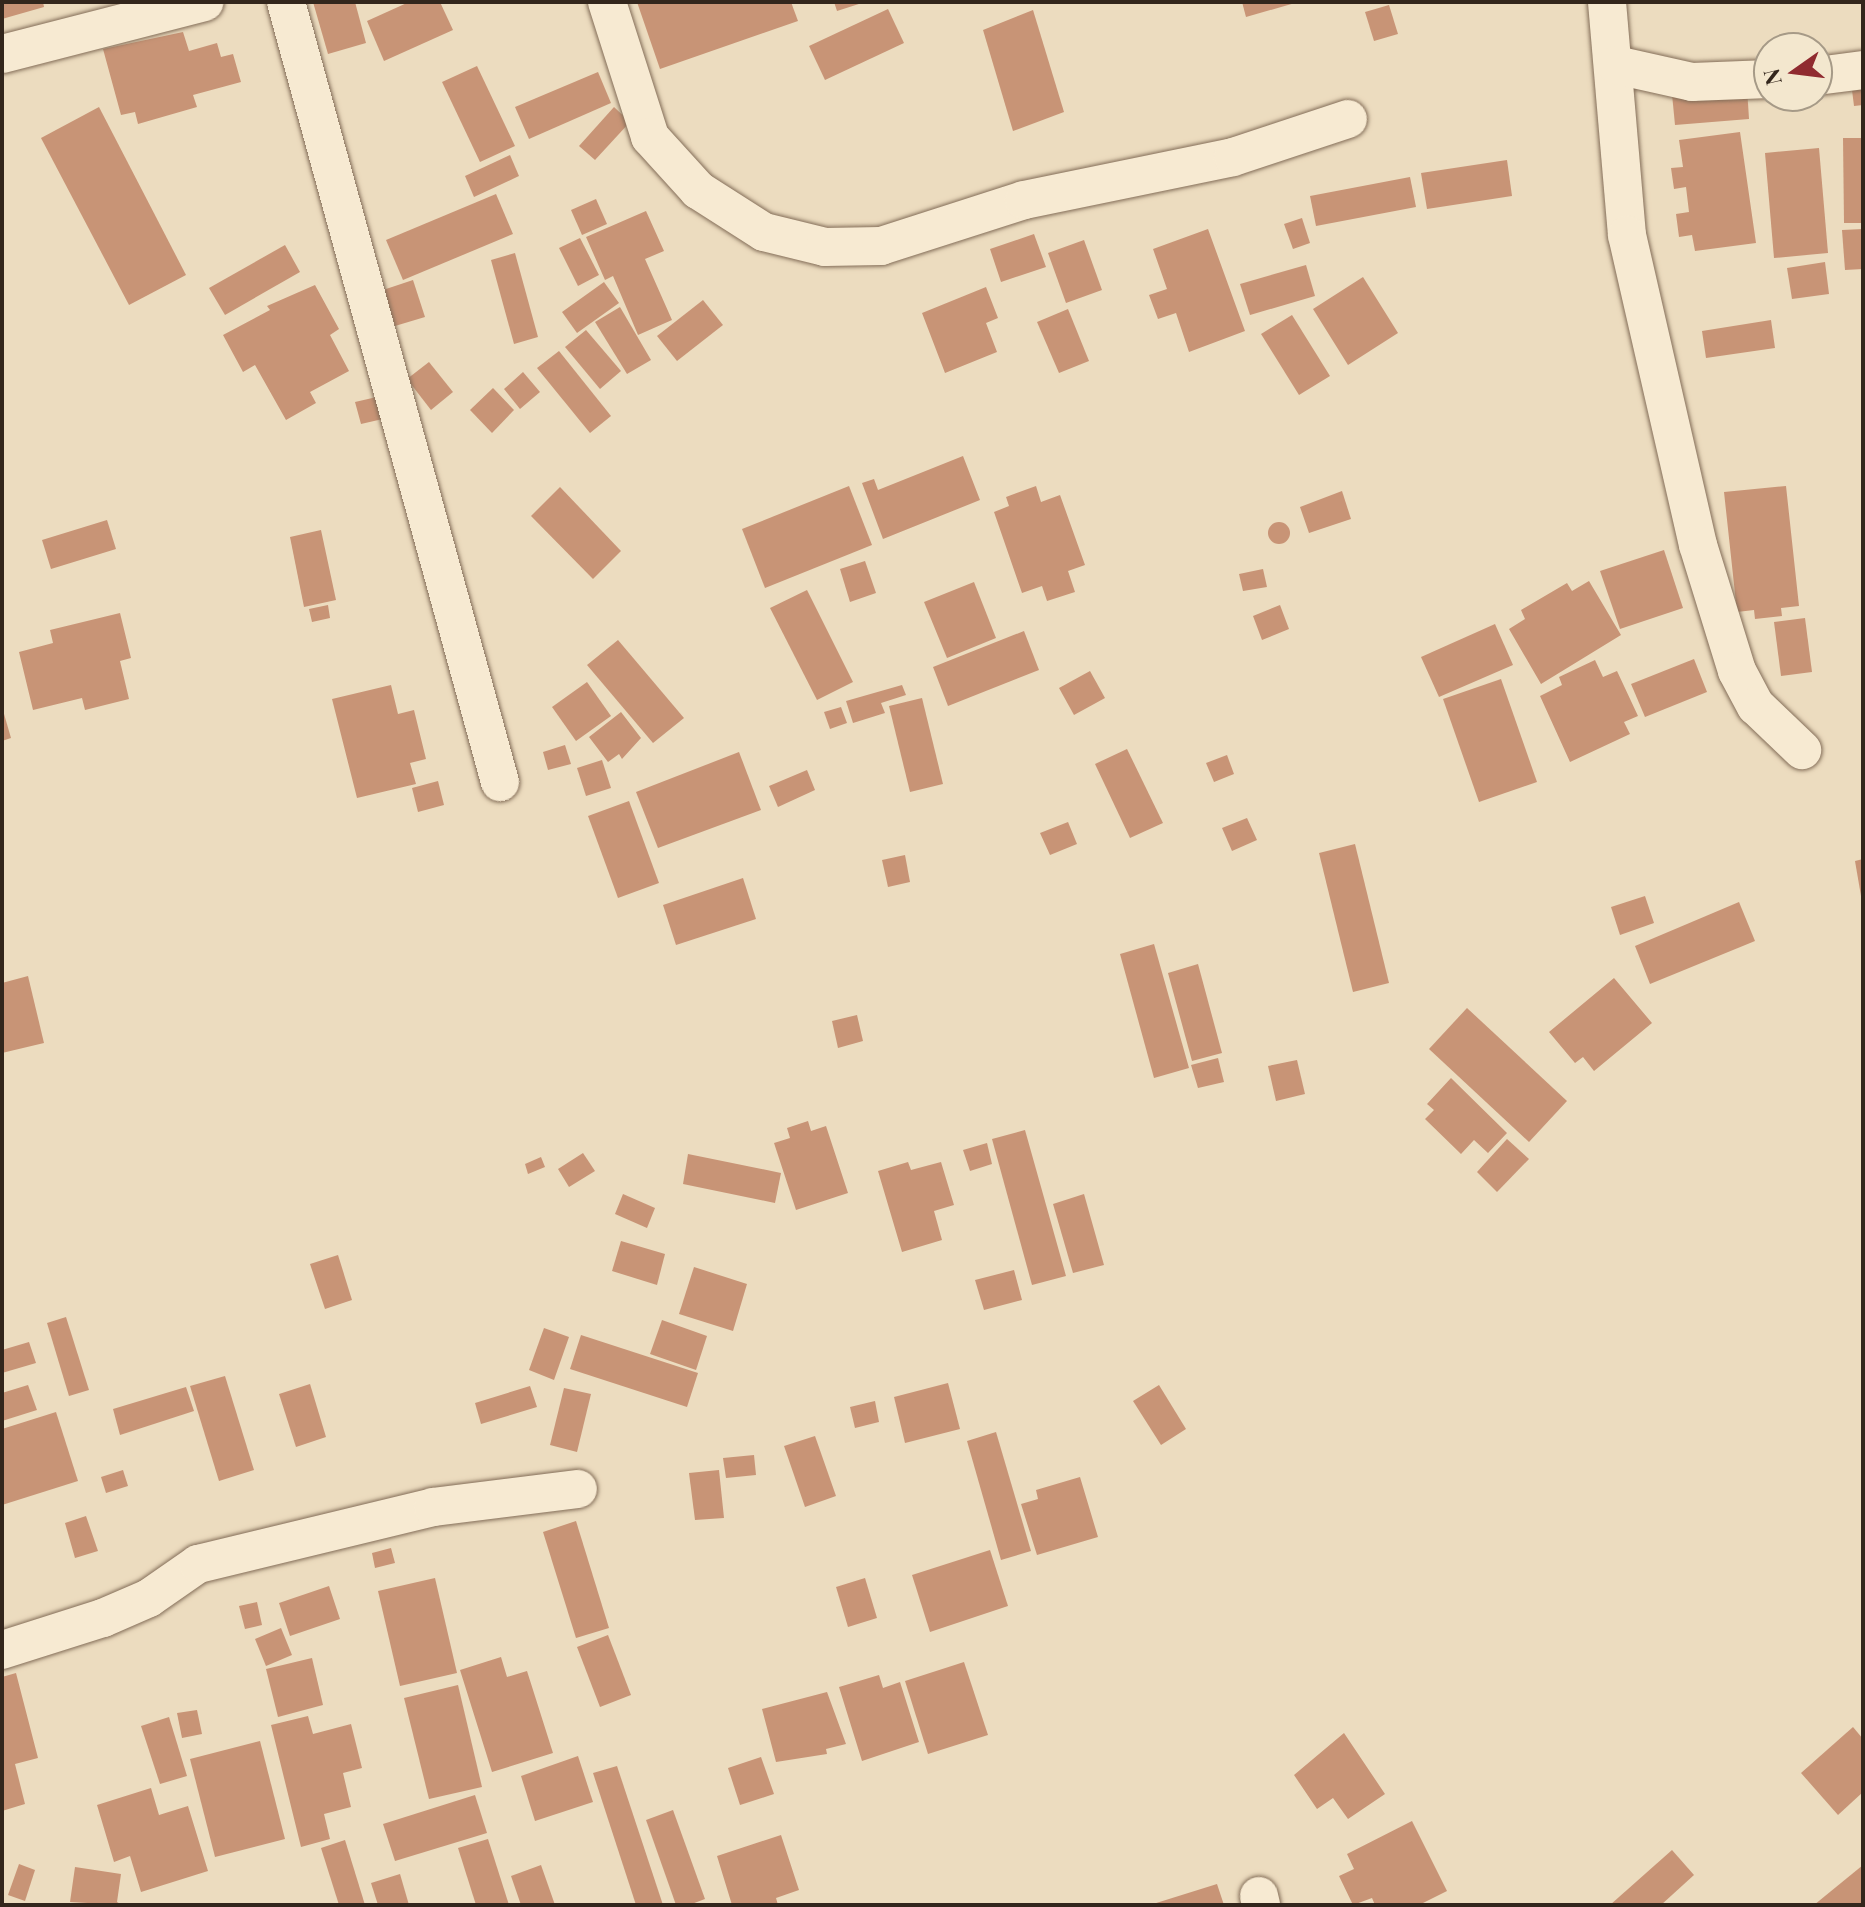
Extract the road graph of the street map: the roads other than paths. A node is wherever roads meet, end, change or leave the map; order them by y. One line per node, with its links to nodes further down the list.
1 (204, 2): 5 (street)
2 (286, 2): 12 (street)
3 (607, 2): 10 (street)
4 (1607, 2): 6 (street)
5 (2, 54)
6 (1616, 65): 9 (street); 11 (street)
7 (1863, 70): 8 (street)
8 (1833, 74)
9 (1753, 80)
10 (1348, 119)
11 (1802, 750)
12 (500, 782)
13 (578, 1489): 14 (street)
14 (2, 1650)

